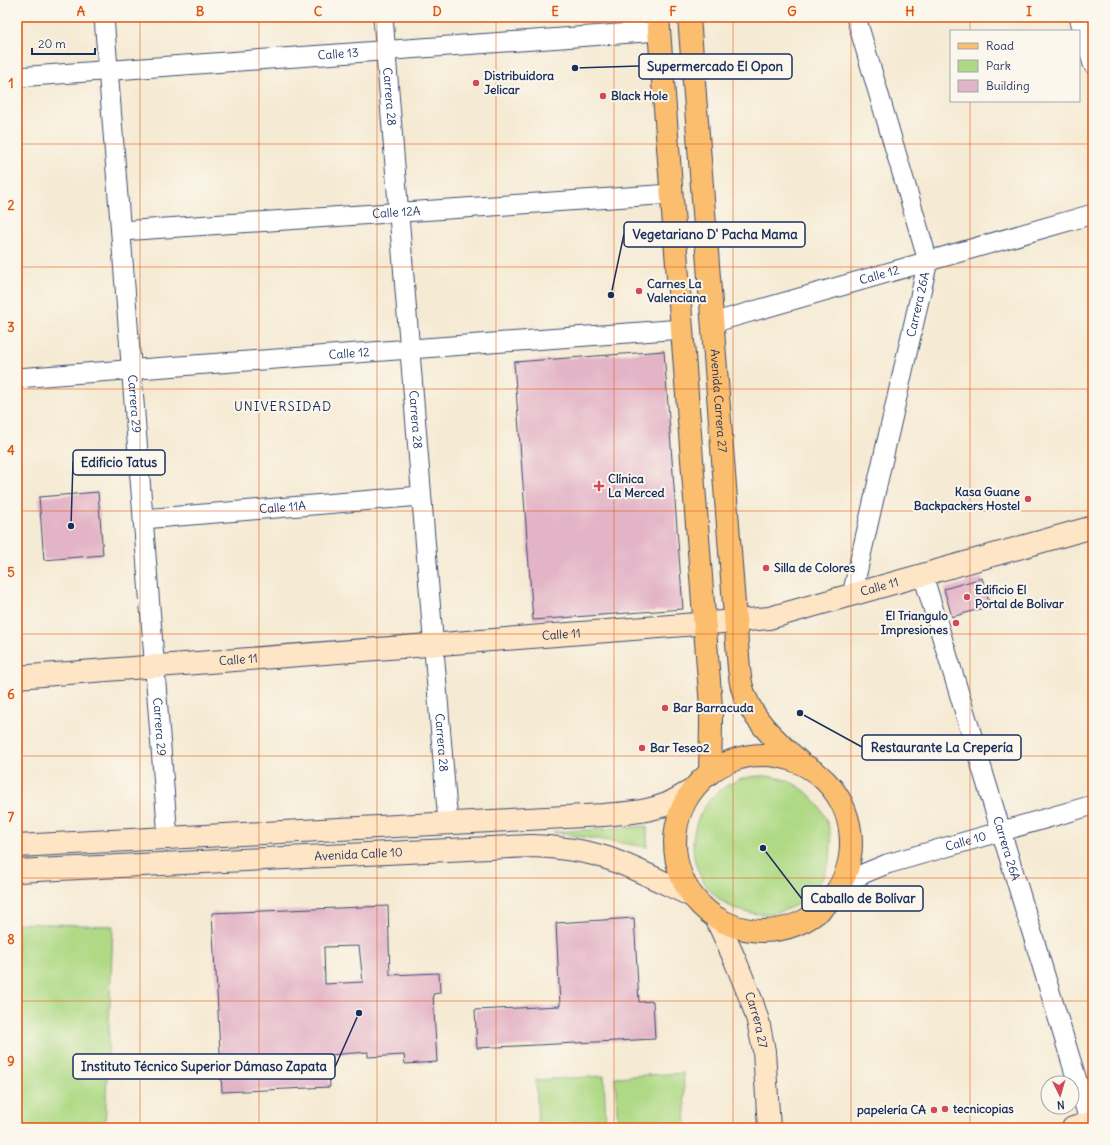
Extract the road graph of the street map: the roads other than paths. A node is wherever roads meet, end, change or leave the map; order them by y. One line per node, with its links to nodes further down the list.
1 (104, 17): 9 (street, Carrera 29)
2 (383, 17): 7 (street, Carrera 28)
3 (856, 17): 15 (street, Carrera 26A)
4 (1079, 17): 8 (street)
5 (691, 18): 16 (main road, Avenida Carrera 27)
6 (658, 24): 7 (street, Calle 13); 11 (main road)
7 (386, 50): 9 (street, Calle 13); 12 (street, Carrera 28)
8 (1093, 64)
9 (108, 70): 10 (street, Calle 13); 14 (street, Carrera 29)
10 (17, 77)
11 (672, 194): 12 (street, Calle 12A); 17 (main road)
12 (399, 212): 14 (street, Calle 12A); 18 (street, Carrera 28)
13 (1093, 214): 15 (street, Calle 12)
14 (121, 231): 19 (street, Carrera 29)
15 (928, 262): 16 (street, Calle 12); 25 (street, Carrera 26A)
16 (712, 323): 26 (main road, Avenida Carrera 27)
17 (682, 329): 18 (street, Calle 12); 27 (main road)
18 (410, 349): 19 (street, Calle 12); 21 (street, Carrera 28)
19 (132, 370): 20 (street, Calle 12); 22 (street, Carrera 29)
20 (17, 378)
21 (421, 496): 22 (street, Calle 11A); 28 (street, Carrera 28)
22 (143, 519): 29 (street, Carrera 29)
23 (1093, 526): 24 (street, Calle 11)
24 (923, 575): 25 (street, Calle 11); 36 (street, Carrera 26A)
25 (852, 595): 26 (street, Calle 11)
26 (734, 621): 27 (street, Calle 11); 31 (main road, Avenida Carrera 27)
27 (704, 624): 28 (street, Calle 11); 32 (main road)
28 (433, 644): 29 (street, Calle 11); 35 (street, Carrera 28)
29 (154, 666): 30 (street, Calle 11); 37 (street, Carrera 29)
30 (17, 676)
31 (801, 764): 32 (main road); 40 (main road)
32 (710, 773): 33 (main road)
33 (691, 791): 35 (street); 41 (main road)
34 (1093, 805): 36 (street, Calle 10)
35 (448, 823): 37 (street)
36 (1001, 831): 40 (street, Calle 10); 43 (street, Carrera 26A)
37 (168, 838): 38 (street)
38 (17, 846)
39 (17, 871): 41 (street, Avenida Calle 10)
40 (841, 886): 42 (main road)
41 (692, 896): 42 (main road)
42 (716, 918): 44 (street, Carrera 27)
43 (1085, 1124)
44 (769, 1128)

